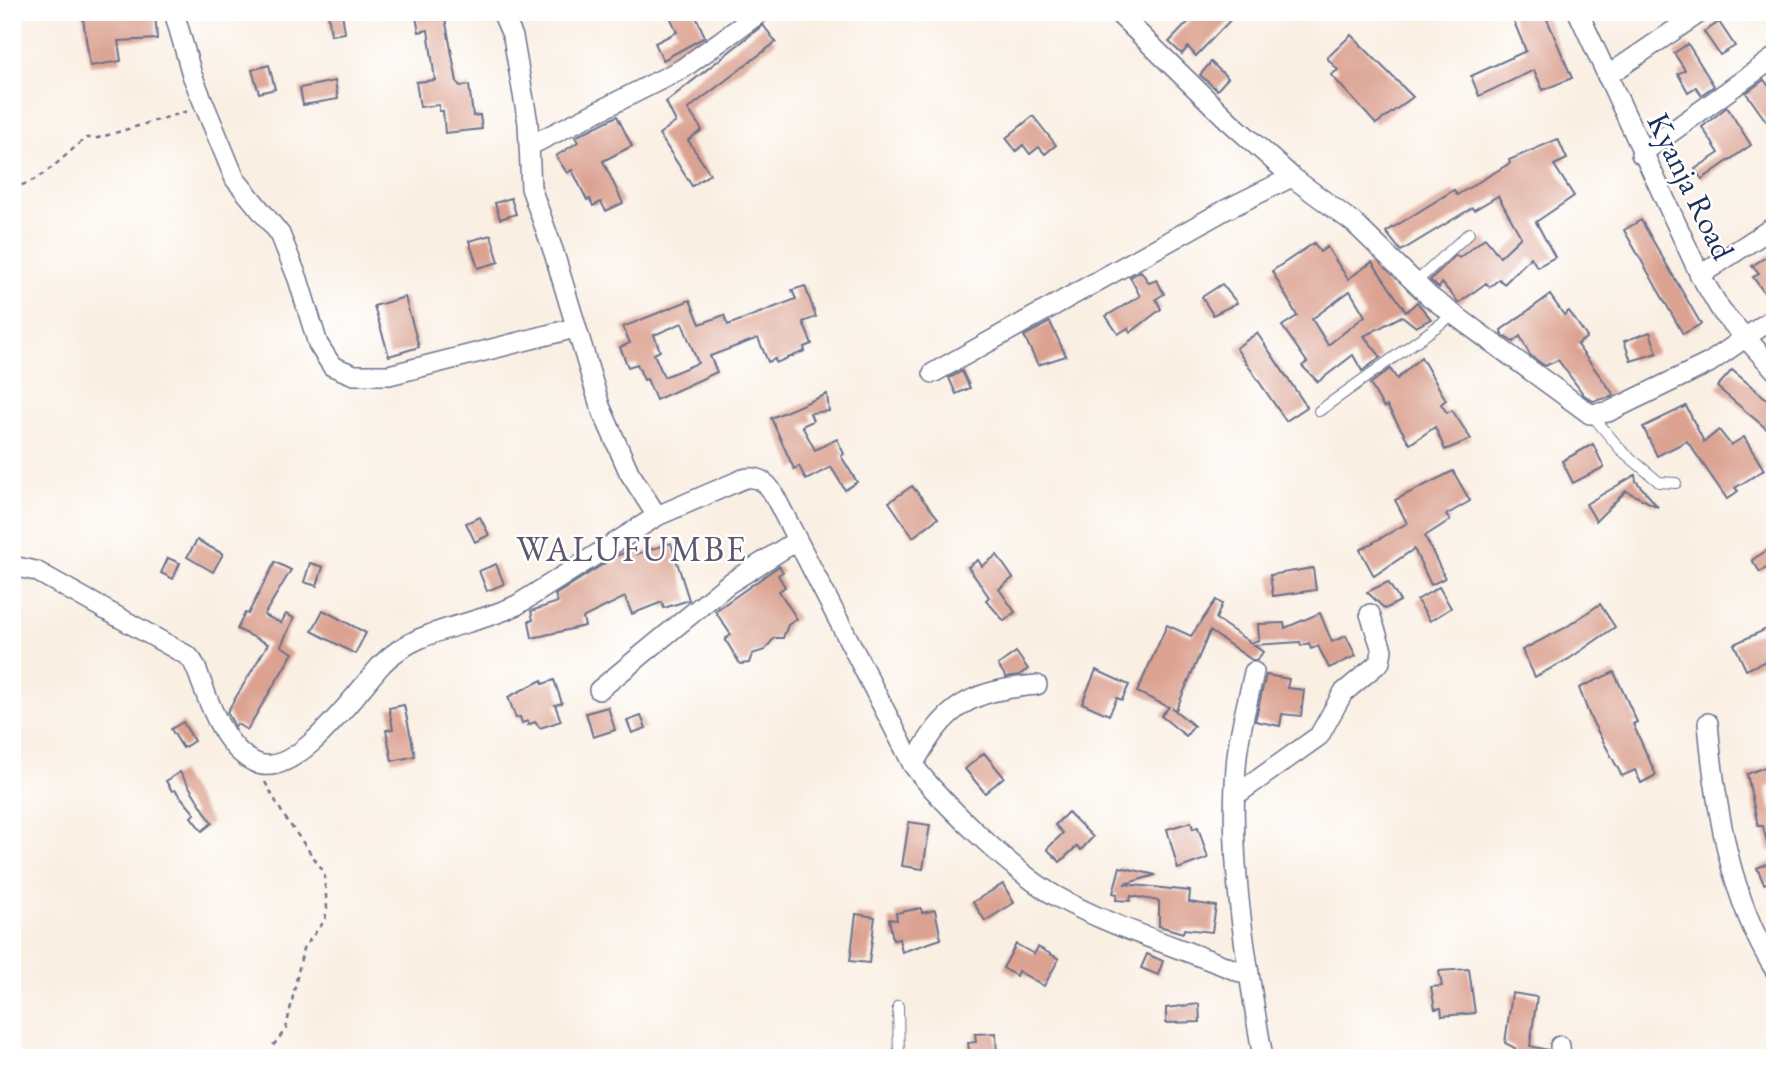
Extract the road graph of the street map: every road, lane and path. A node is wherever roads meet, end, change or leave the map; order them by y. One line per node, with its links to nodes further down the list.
1 (174, 12): 9 (street)
2 (502, 12): 10 (street)
3 (761, 12): 10 (street)
4 (1117, 12): 12 (street)
5 (1578, 12): 8 (street, Kyanja Road)
6 (1701, 12): 8 (street)
7 (1775, 57): 11 (street)
8 (1606, 76): 11 (street, Kyanja Road)
9 (205, 106): 13 (path); 20 (street)
10 (531, 145): 20 (street)
11 (1641, 153): 16 (street, Kyanja Road)
12 (1292, 177): 17 (street); 23 (street)
13 (12, 188)
14 (1775, 226): 16 (street)
15 (1469, 233): 17 (lane)
16 (1700, 275): 21 (street, Kyanja Road)
17 (1415, 283): 18 (street)
18 (1453, 315): 24 (lane); 25 (street)
19 (1775, 317): 21 (street)
20 (575, 328): 27 (street)
21 (1744, 340): 22 (street, Kyanja Road); 25 (street)
22 (1775, 370)
23 (933, 373)
24 (1319, 411)
25 (1590, 414): 26 (lane)
26 (1676, 483)
27 (657, 516): 28 (street); 35 (street)
28 (796, 541): 33 (street); 36 (street)
29 (12, 566): 35 (street)
30 (1370, 614): 37 (street)
31 (1254, 672): 37 (street)
32 (1037, 685): 36 (street)
33 (599, 690)
34 (1708, 723): 38 (street)
35 (255, 763): 41 (path)
36 (913, 765): 39 (street)
37 (1236, 795): 39 (street)
38 (1775, 970)
39 (1247, 975): 43 (street)
40 (898, 1006): 42 (lane)
41 (270, 1058)
42 (899, 1058)
43 (1263, 1058)

